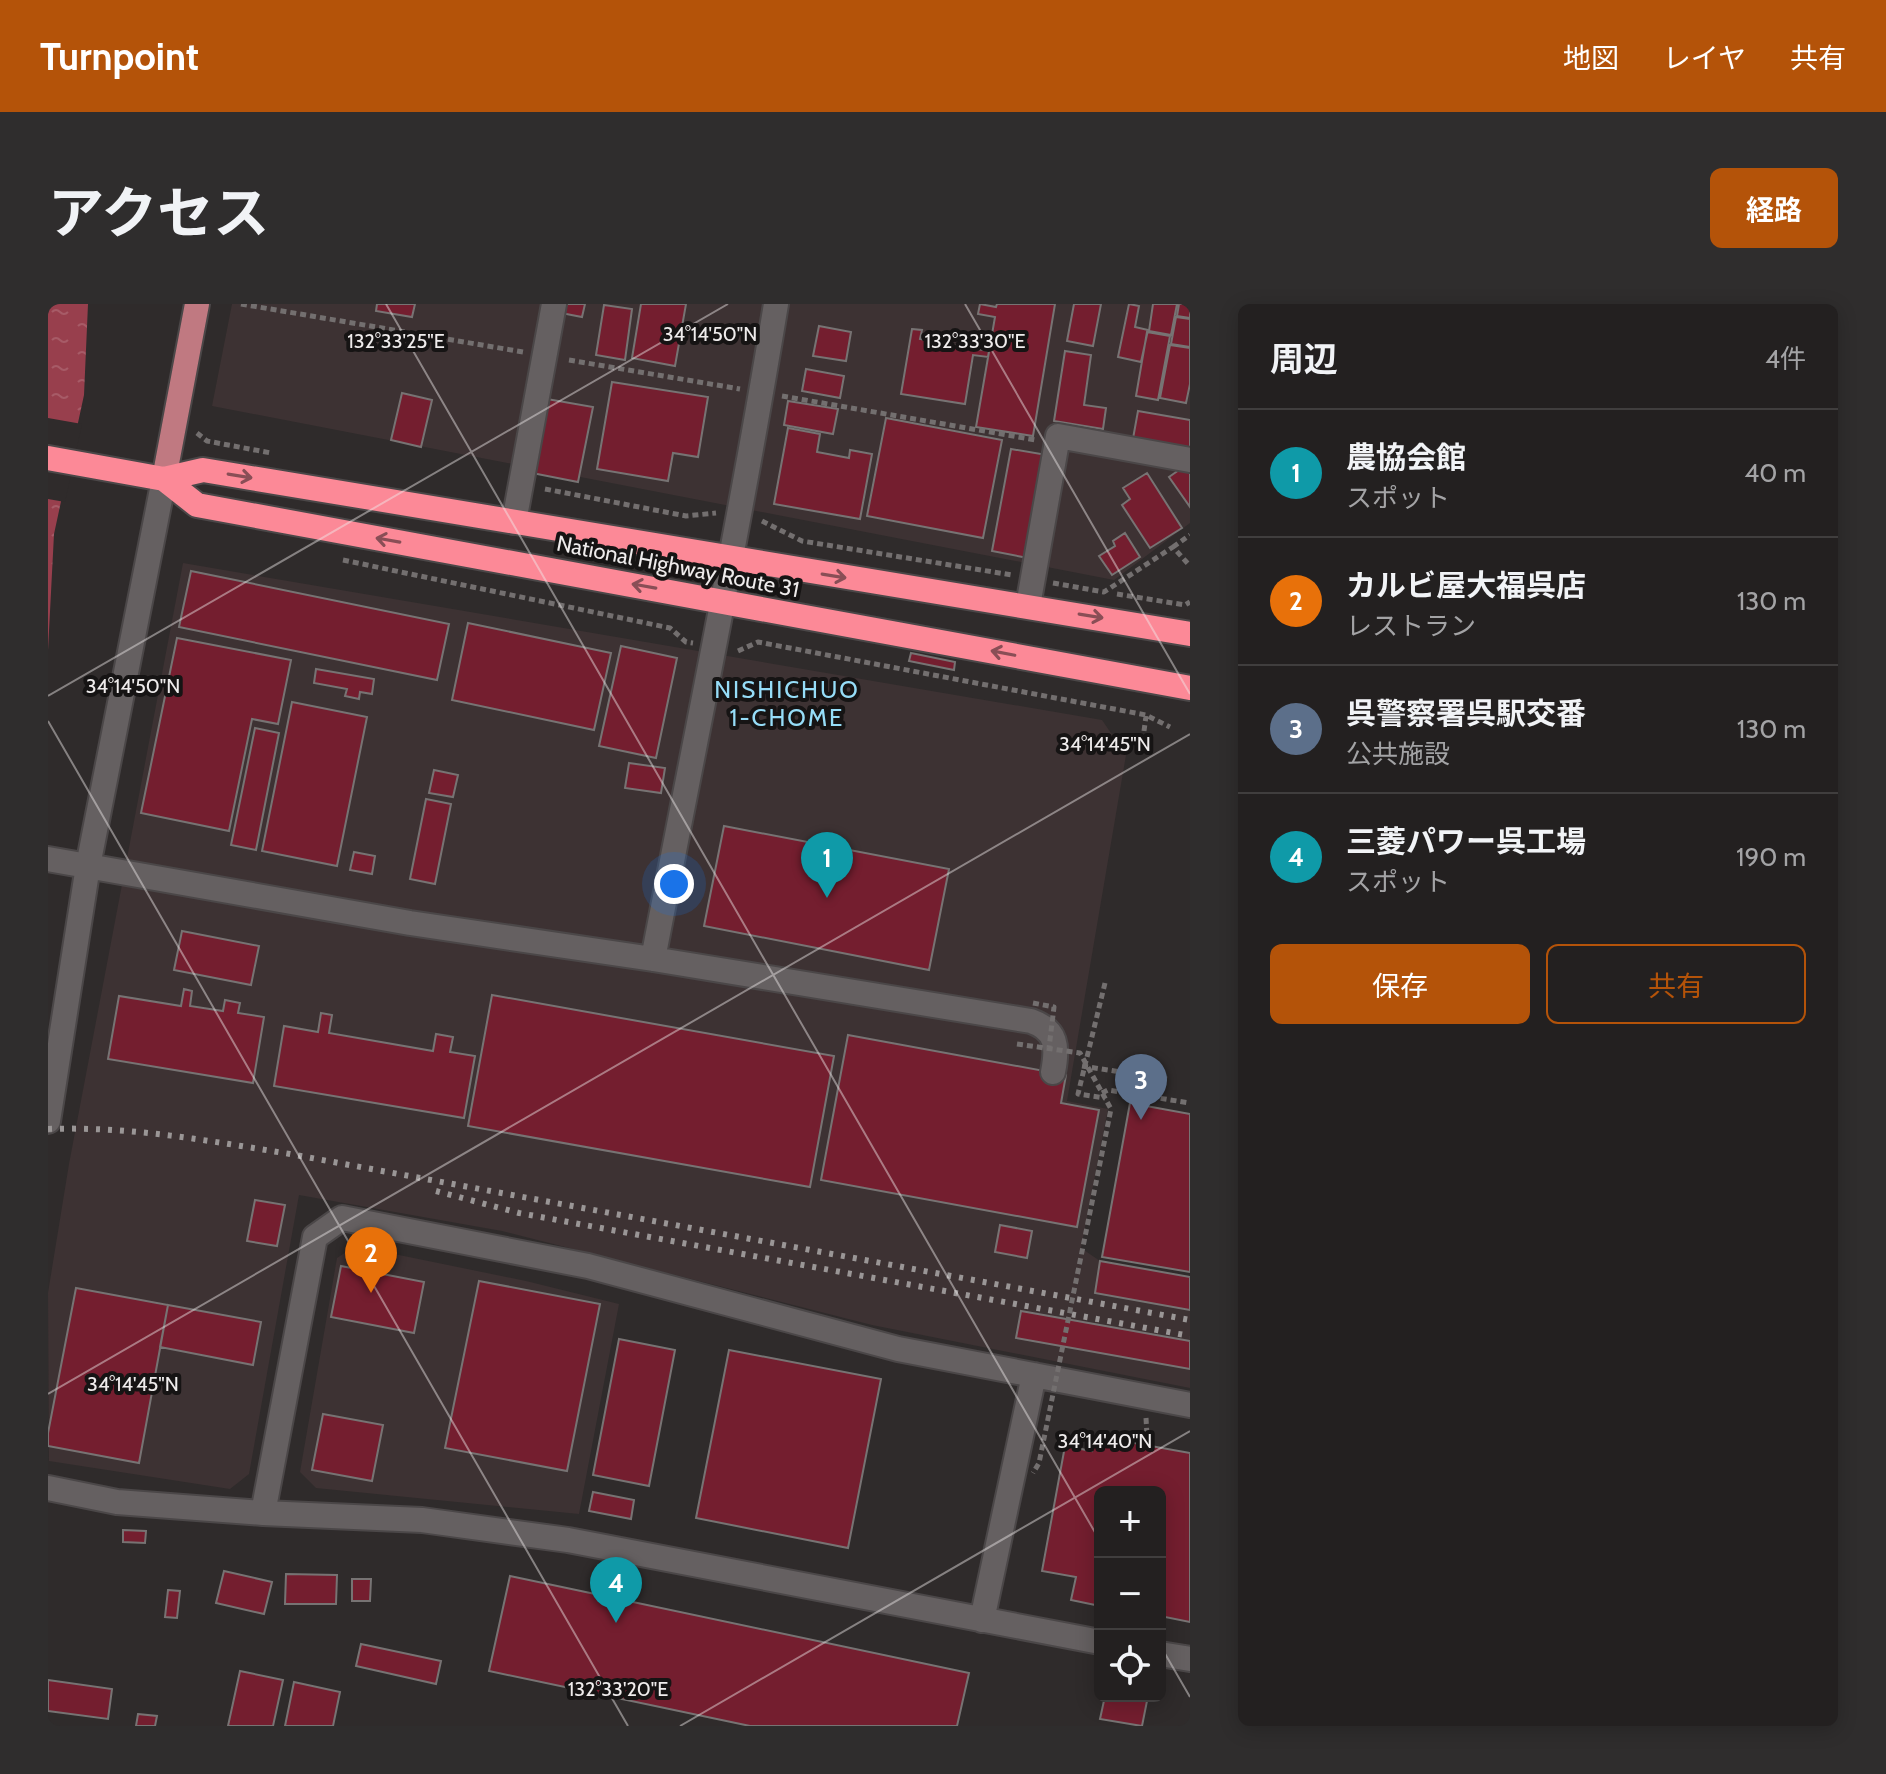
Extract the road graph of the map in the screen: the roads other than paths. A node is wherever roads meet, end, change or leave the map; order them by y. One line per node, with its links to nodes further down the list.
1 (197, 304): 6 (main road)
2 (554, 304): 7 (street)
3 (776, 304): 8 (street)
4 (48, 458): 6 (highway, National Highway Route 31)
5 (1190, 460): 10 (street)
6 (164, 479): 7 (highway, National Highway Route 31, one-way to 7); 9 (highway, National Highway Route 31, one-way to 6); 14 (street)
7 (514, 522): 8 (highway, National Highway Route 31)
8 (729, 557): 9 (street); 10 (highway, National Highway Route 31, one-way to 10)
9 (721, 600): 12 (highway, National Highway Route 31, one-way to 9); 15 (street)
10 (1028, 606): 11 (highway, National Highway Route 31, one-way to 11)
11 (1190, 634)
12 (1190, 688)
13 (52, 860): 14 (street)
14 (88, 866): 15 (street); 17 (street)
15 (653, 959): 16 (street)
16 (1058, 1061)
17 (48, 1121)
18 (1034, 1375): 19 (street); 21 (street); 22 (street)
19 (1190, 1405)
20 (48, 1488): 21 (street)
21 (263, 1513): 22 (street)
22 (982, 1620): 23 (street)
23 (1094, 1641)
24 (1166, 1655): 25 (street)
25 (1190, 1659)

